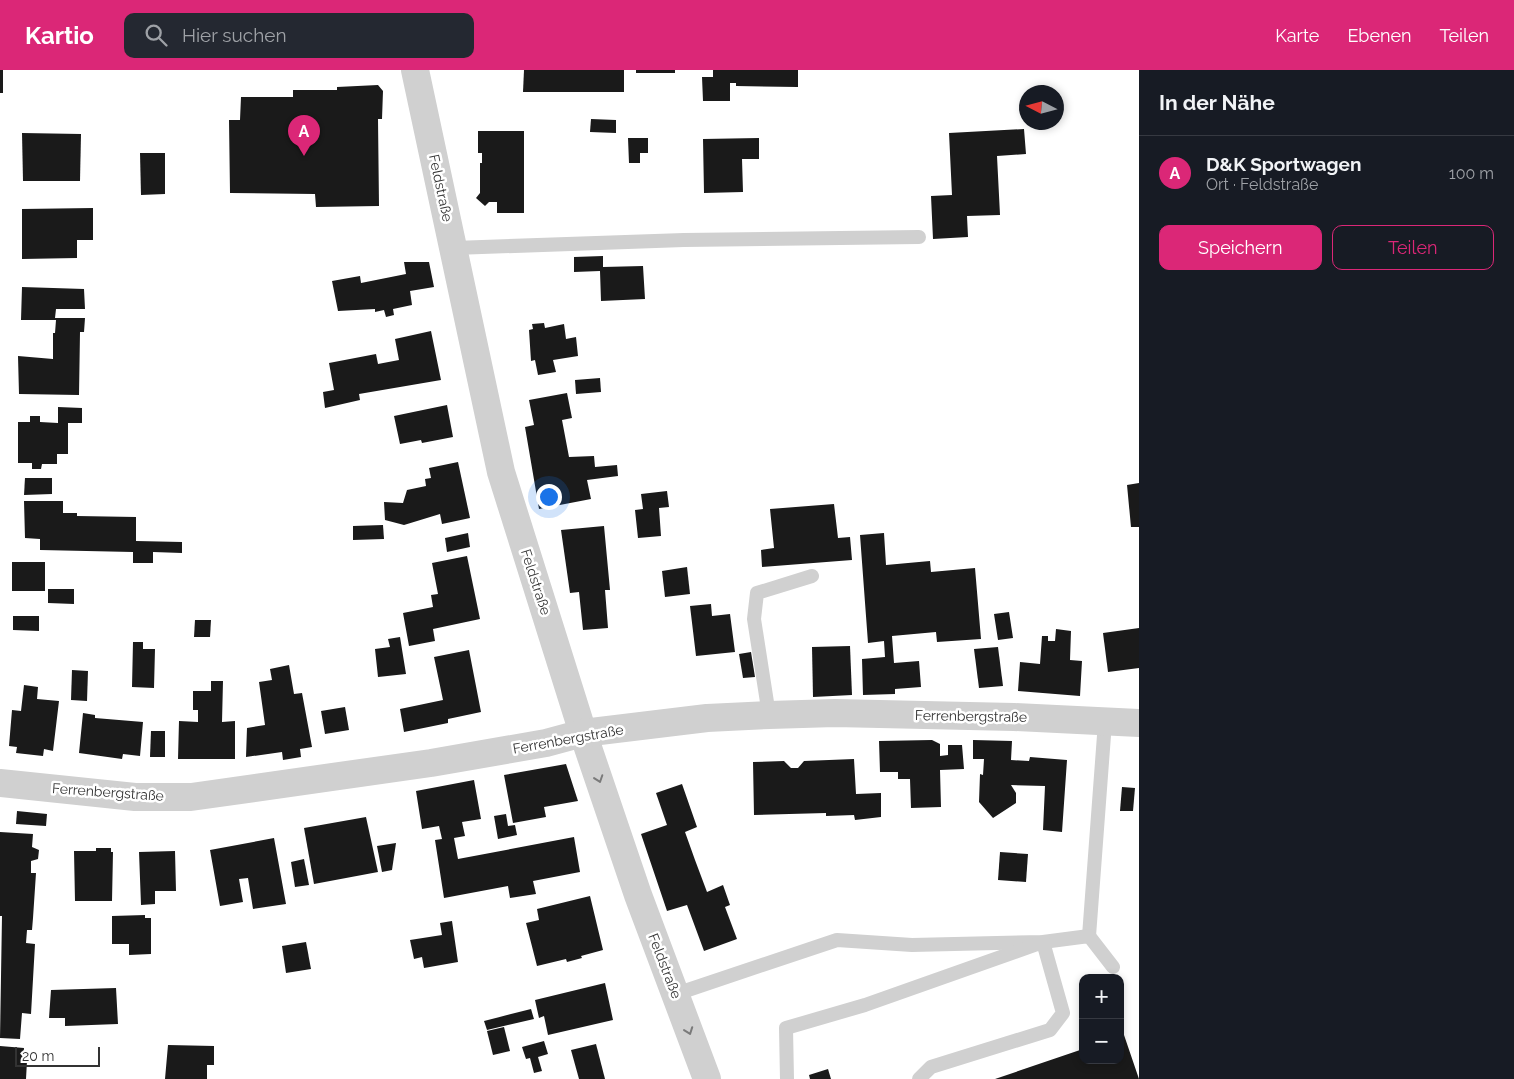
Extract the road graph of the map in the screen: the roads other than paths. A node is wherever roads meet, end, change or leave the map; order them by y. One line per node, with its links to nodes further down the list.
1 (415, 70): 3 (street, Feldstraße)
2 (919, 237): 3 (lane)
3 (454, 248): 8 (street, Feldstraße)
4 (812, 576): 5 (lane)
5 (769, 714): 6 (street, Ferrenbergstraße); 8 (street, Ferrenbergstraße)
6 (1105, 722): 7 (street, Ferrenbergstraße); 10 (lane)
7 (1139, 723)
8 (583, 733): 9 (street, Ferrenbergstraße); 13 (street, Feldstraße, one-way to 13)
9 (0, 783)
10 (1089, 936): 11 (lane); 12 (lane)
11 (1043, 942): 13 (lane); 15 (lane); 16 (lane)
12 (1113, 967)
13 (676, 994): 14 (street, Feldstraße, one-way to 14)
14 (707, 1079)
15 (788, 1079)
16 (920, 1079)

